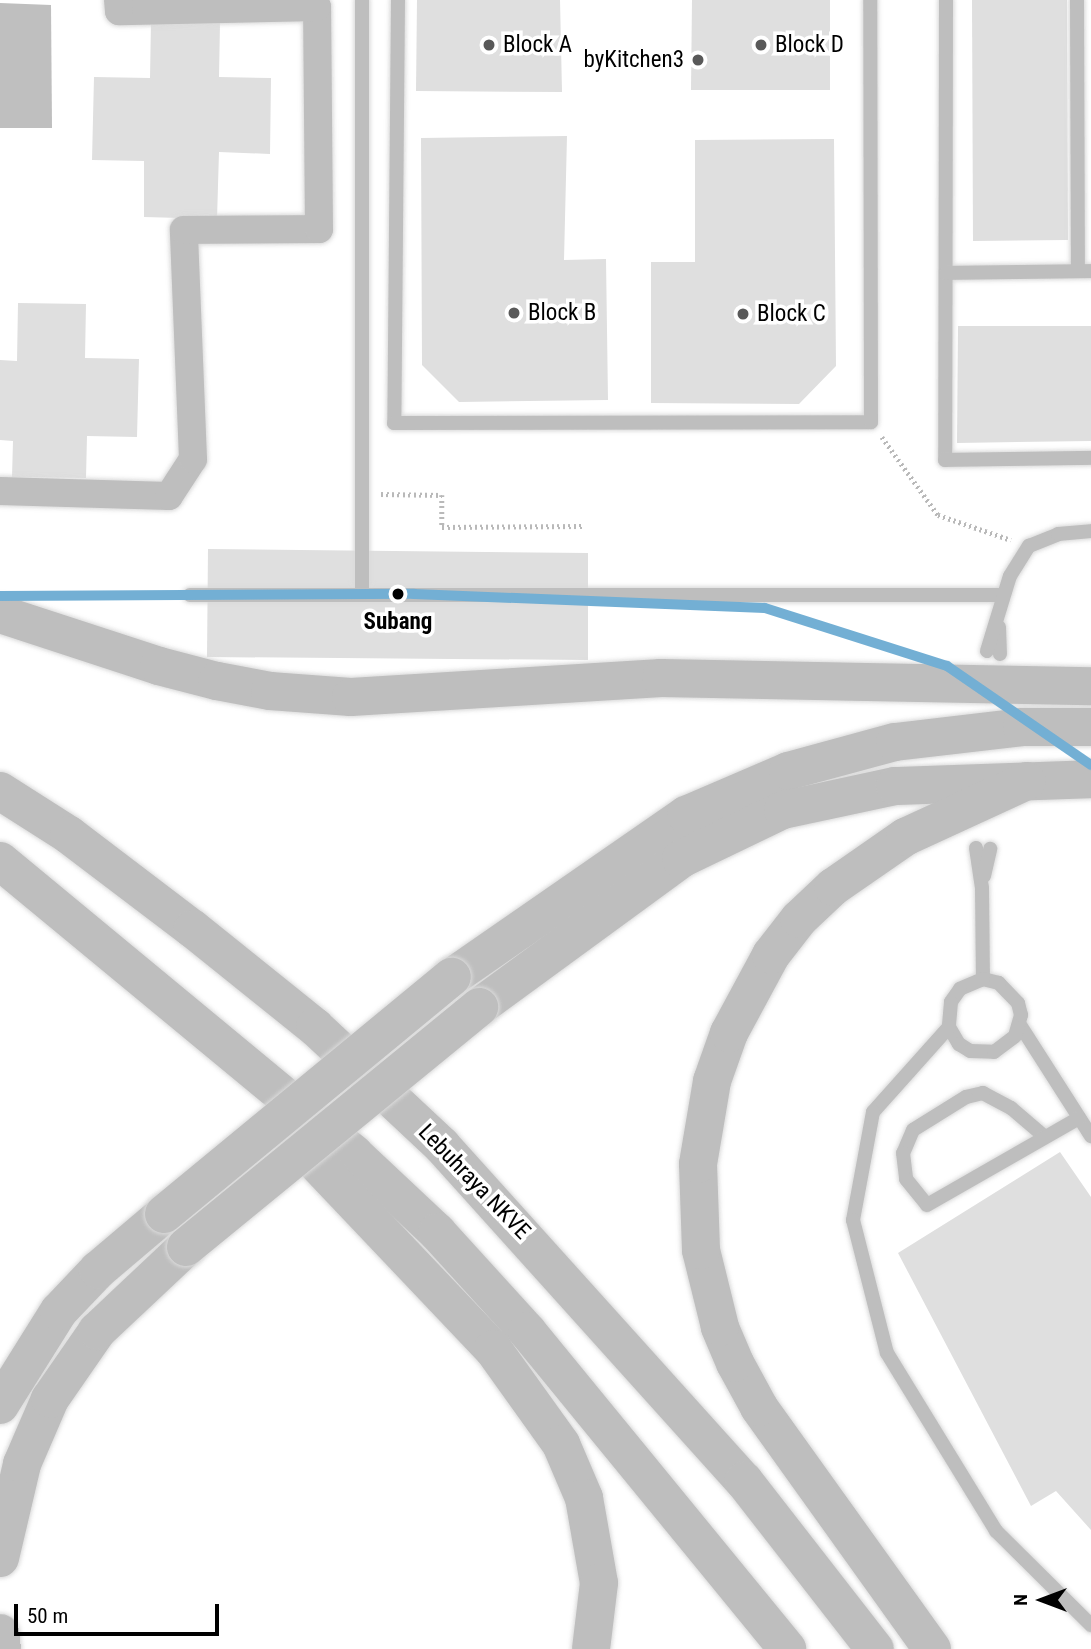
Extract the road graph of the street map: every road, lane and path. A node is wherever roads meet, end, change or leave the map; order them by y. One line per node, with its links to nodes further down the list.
1 (118, 0): 12 (street)
2 (362, 0): 18 (lane)
3 (398, 0): 10 (lane)
4 (870, 0): 10 (lane)
5 (946, 0): 9 (lane)
6 (1077, 0): 7 (lane)
7 (1084, 19): 8 (lane)
8 (1085, 271): 9 (lane)
9 (946, 274): 11 (lane)
10 (871, 422): 16 (path)
11 (1091, 457)
12 (0, 491)
13 (583, 526): 14 (path)
14 (442, 527)
15 (1091, 531): 16 (lane)
16 (1029, 546): 19 (lane)
17 (190, 595): 18 (lane)
18 (362, 595): 19 (lane)
19 (1003, 595): 21 (lane)
20 (0, 614): 22 (highway)
21 (993, 653)
22 (1091, 686)
23 (1091, 727): 36 (highway, bridge)
24 (1091, 779): 25 (highway)
25 (1027, 780): 37 (highway, bridge); 44 (highway)
26 (0, 791): 43 (highway, Lebuhraya NKVE)
27 (983, 849): 29 (lane)
28 (0, 861): 30 (highway)
29 (983, 979): 31 (lane); 32 (lane)
30 (148, 986): 41 (highway); 42 (highway)
31 (1020, 1025): 32 (lane); 33 (lane)
32 (949, 1027): 38 (lane)
33 (1079, 1118): 34 (lane); 35 (lane)
34 (1091, 1136)
35 (1045, 1137): 35 (lane)
36 (0, 1405)
37 (0, 1558)
38 (1091, 1625)
39 (0, 1633): 40 (highway)
40 (2, 1649)
41 (591, 1649)
42 (787, 1649)
43 (875, 1649)
44 (932, 1649)

